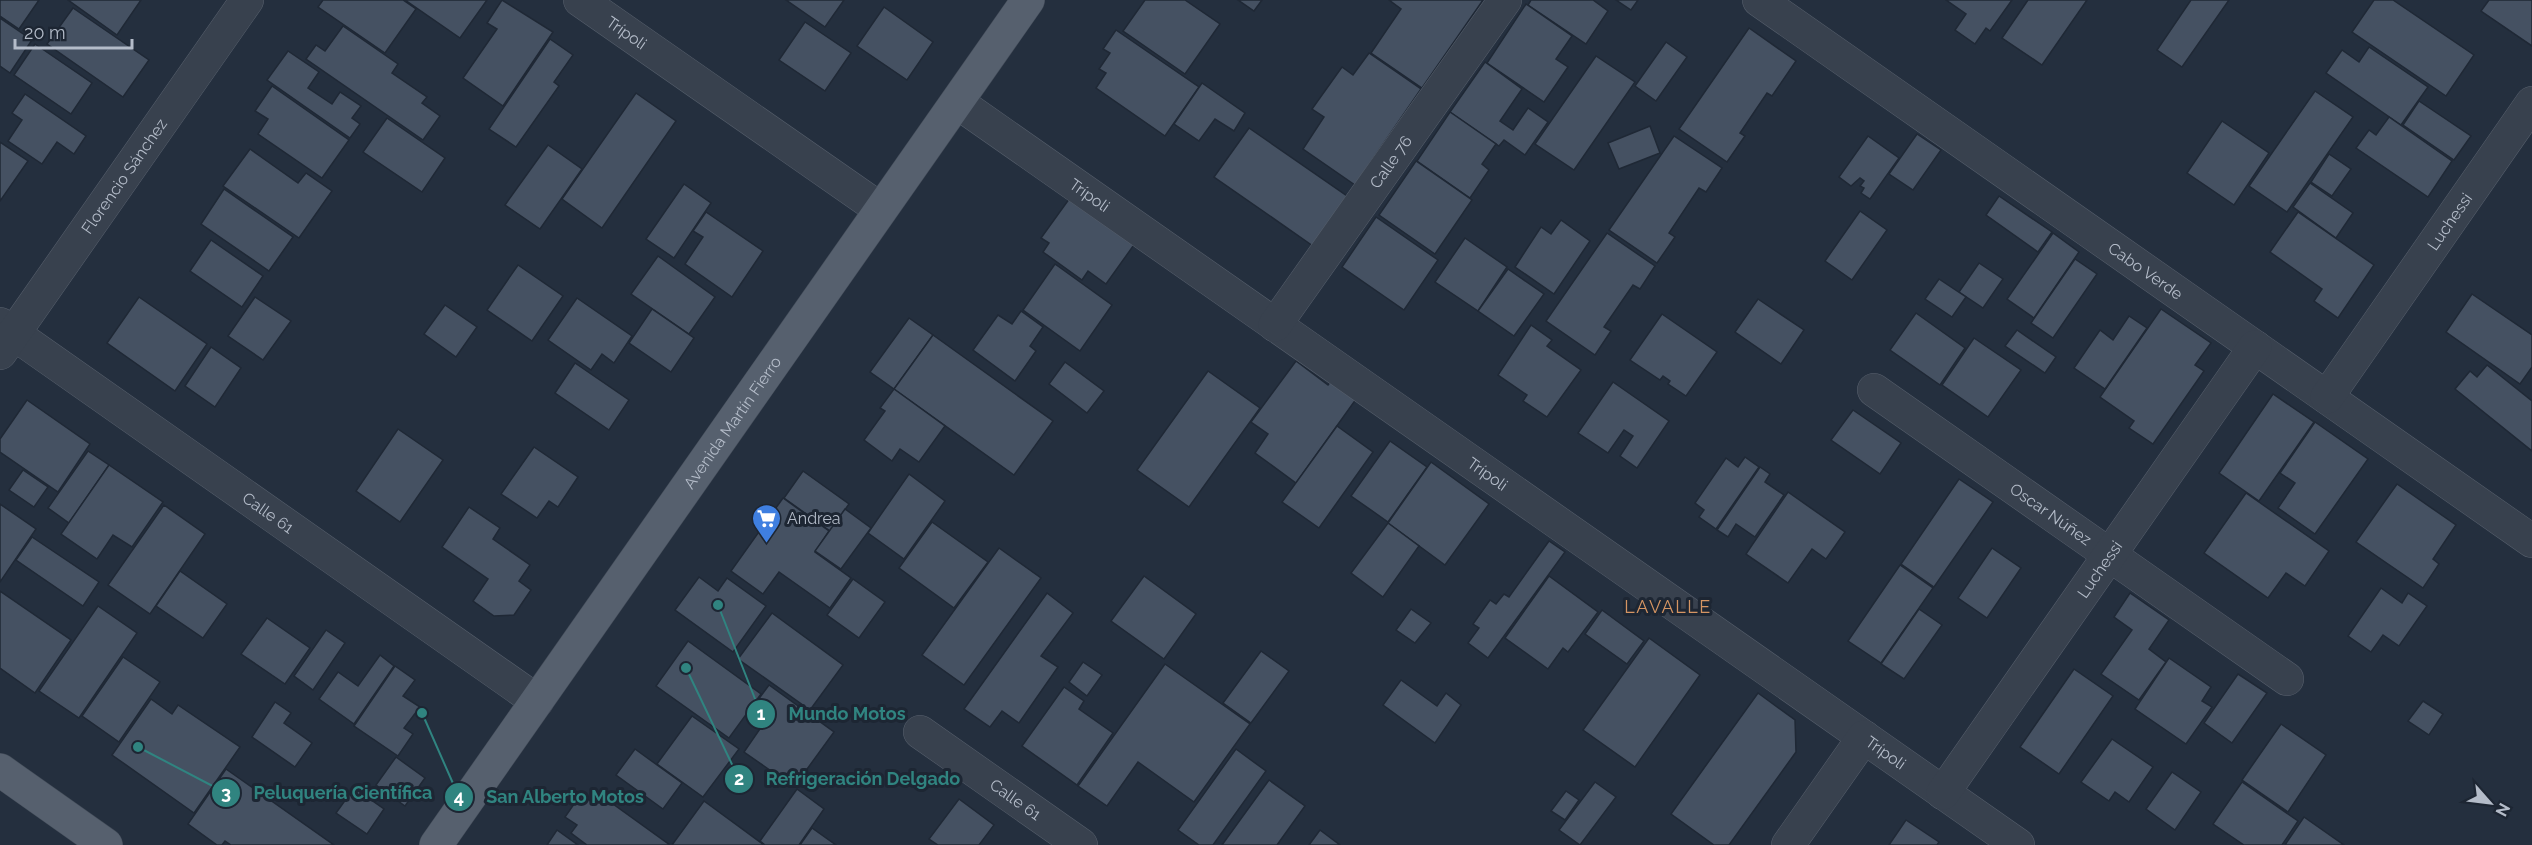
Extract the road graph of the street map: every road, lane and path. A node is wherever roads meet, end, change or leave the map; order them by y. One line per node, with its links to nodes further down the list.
1 (247, 0): 10 (street, Florencio Sánchez)
2 (580, 0): 8 (street, Trípoli)
3 (1028, 0): 6 (main road, Avenida Martín Fierro)
4 (1506, 0): 9 (street, Calle 76)
5 (1759, 0): 11 (street, Cabo Verde)
6 (957, 102): 8 (main road, Avenida Martín Fierro); 9 (street, Trípoli)
7 (2532, 103): 13 (street, Luchessi)
8 (880, 209): 17 (main road, Avenida Martín Fierro)
9 (1275, 325): 19 (street, Trípoli)
10 (4, 337): 17 (street, Calle 61)
11 (2255, 347): 13 (street, Cabo Verde); 15 (street, Luchessi)
12 (1874, 390): 15 (street, Oscar Núñez)
13 (2327, 397): 14 (street, Cabo Verde)
14 (2532, 541)
15 (2109, 555): 16 (street, Oscar Núñez); 21 (street, Luchessi)
16 (2287, 679)
17 (537, 701): 23 (main road, Avenida Martín Fierro)
18 (920, 732): 24 (street, Calle 61)
19 (1864, 736): 21 (street, Trípoli); 25 (street)
20 (0, 770): 22 (main road)
21 (1943, 793): 26 (street, Trípoli)
22 (106, 845)
23 (436, 845)
24 (1081, 845)
25 (1788, 845)
26 (2018, 845)

